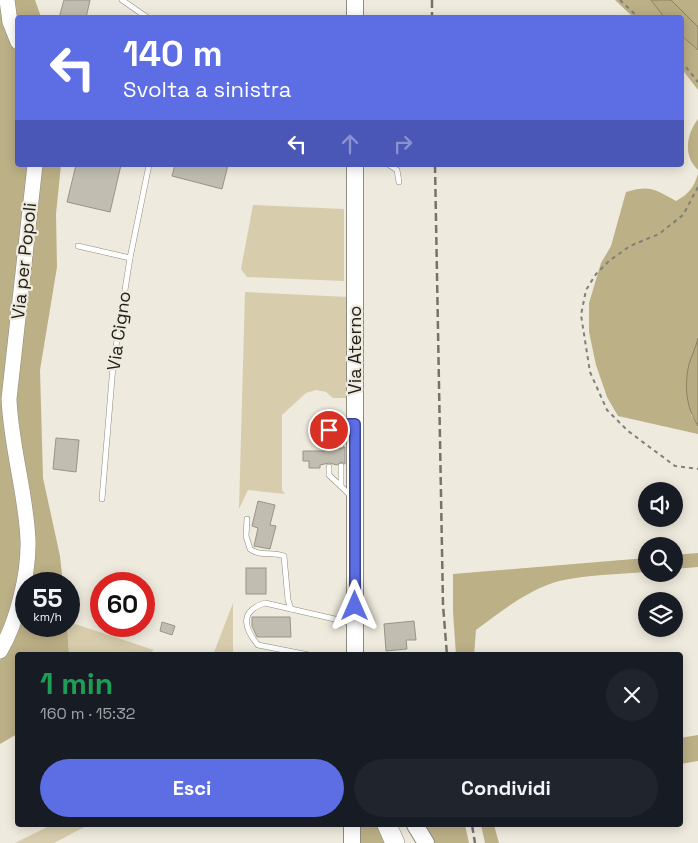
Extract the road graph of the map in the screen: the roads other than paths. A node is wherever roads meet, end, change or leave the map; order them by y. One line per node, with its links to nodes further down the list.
1 (7, 0): 6 (main road)
2 (122, 0): 4 (lane)
3 (355, 0): 5 (main road)
4 (144, 15)
5 (355, 15)
6 (15, 34)
7 (35, 167): 25 (main road, Via per Popoli)
8 (149, 167): 13 (lane, Via Cigno)
9 (354, 167): 14 (main road, Via Aterno)
10 (393, 167): 11 (lane)
11 (399, 182)
12 (78, 246): 13 (lane)
13 (130, 258): 20 (lane, Via Cigno)
14 (348, 424): 15 (lane); 16 (lane); 21 (main road, Via Aterno)
15 (329, 445)
16 (341, 445)
17 (341, 466): 19 (lane)
18 (329, 467): 19 (lane)
19 (341, 486): 21 (lane)
20 (102, 500)
21 (355, 500): 24 (main road, Via Aterno)
22 (247, 519): 23 (lane)
23 (291, 609): 24 (lane); 26 (lane)
24 (355, 623): 27 (main road, Via Aterno)
25 (0, 651)
26 (295, 652)
27 (355, 652)
28 (352, 827): 31 (main road)
29 (388, 827): 32 (highway)
30 (416, 827): 33 (main road)
31 (352, 843)
32 (395, 843)
33 (426, 843)

